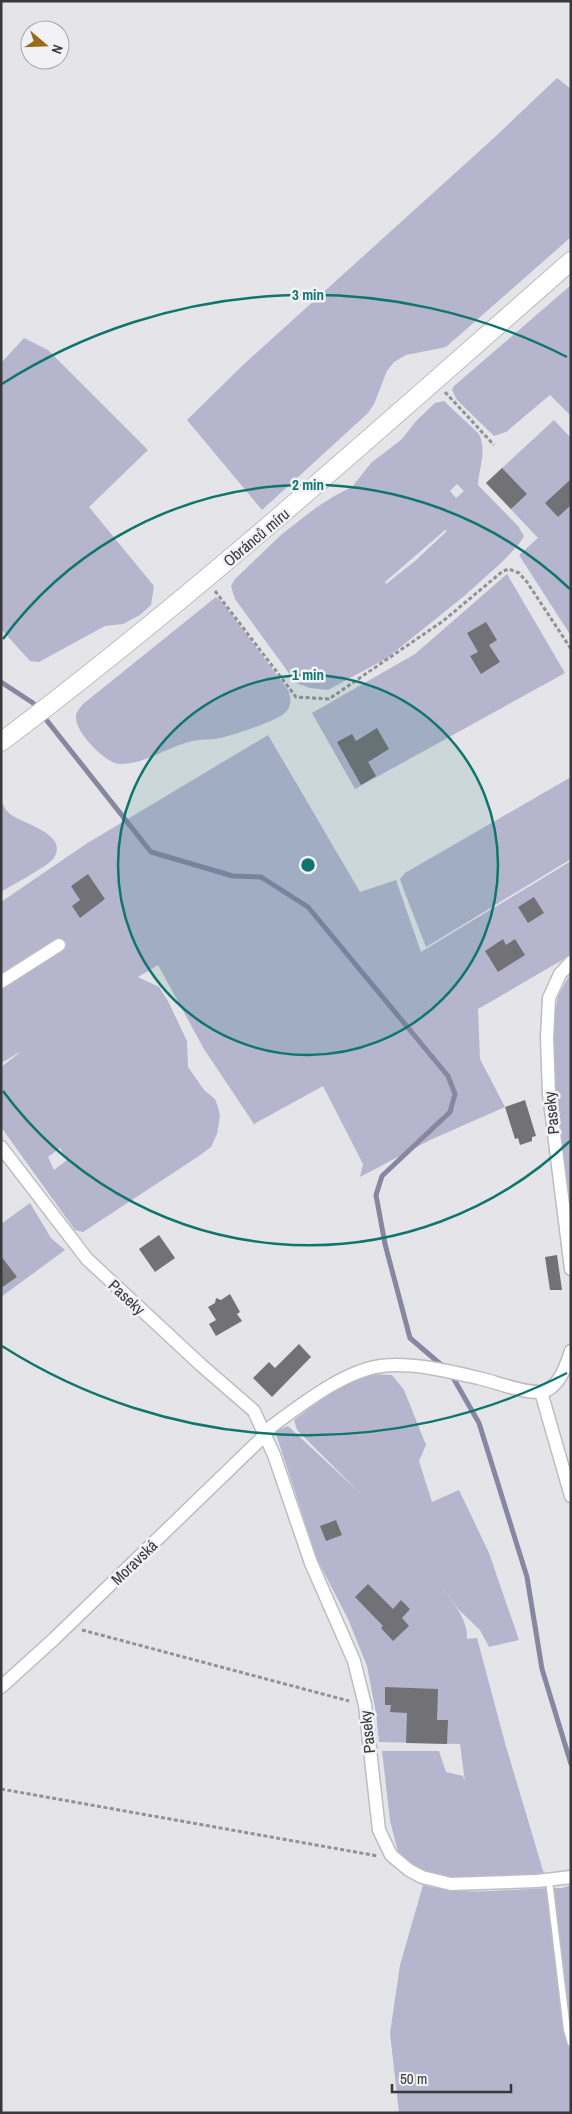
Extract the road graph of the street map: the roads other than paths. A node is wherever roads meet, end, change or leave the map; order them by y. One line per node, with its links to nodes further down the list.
1 (571, 261): 2 (main road, Obránců míru)
2 (1, 742)
3 (58, 945): 5 (street)
4 (571, 962): 7 (street, Paseky)
5 (1, 982)
6 (1, 1147): 11 (street, Paseky)
7 (567, 1206): 8 (street, Paseky)
8 (571, 1269)
9 (571, 1351): 10 (street)
10 (541, 1392): 11 (street); 12 (street)
11 (265, 1435): 13 (street, Moravská); 15 (street, Paseky)
12 (571, 1496)
13 (1, 1686)
14 (571, 1877): 15 (street, Paseky)
15 (549, 1880): 16 (lane)
16 (571, 2042)

